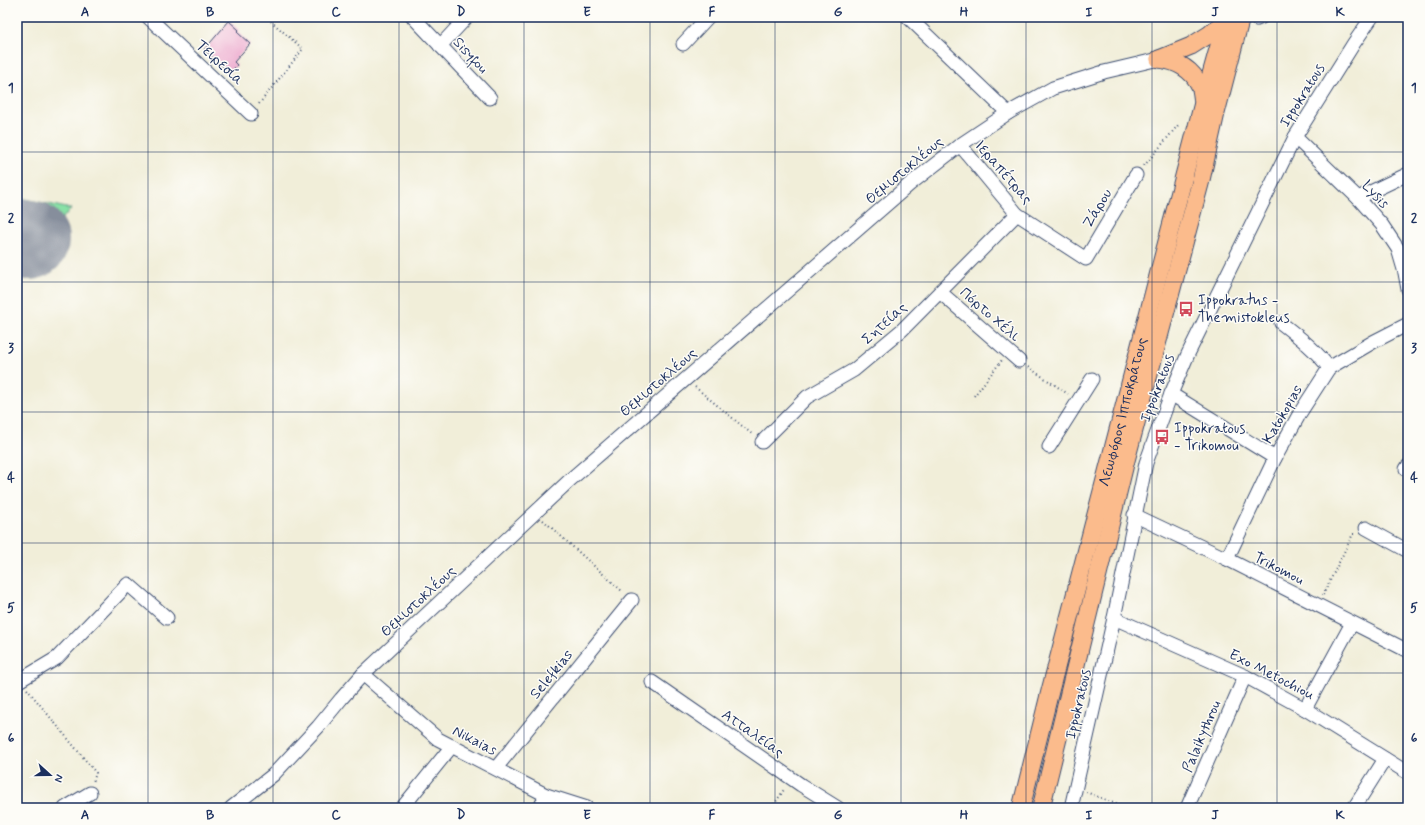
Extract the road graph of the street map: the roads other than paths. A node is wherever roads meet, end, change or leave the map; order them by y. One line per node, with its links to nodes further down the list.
1 (148, 17): 14 (street, Τειρεσία)
2 (413, 17): 9 (street, Sisyfou)
3 (467, 17): 9 (street)
4 (708, 17): 8 (street)
5 (908, 17): 13 (street)
6 (1372, 17): 15 (street, Ippokratous)
7 (1243, 18): 10 (main road); 12 (main road, Λεωφόρος Ιπποκράτους); 60 (main road, Λεωφόρος Ιπποκράτους)
8 (683, 44)
9 (440, 46): 11 (street, Sisyfou)
10 (1159, 59): 12 (main road); 13 (street, Θεμιστοκλέους)
11 (490, 98)
12 (1203, 103): 59 (main road, Λεωφόρος Ιπποκράτους)
13 (1008, 113): 16 (street, Θεμιστοκλέους)
14 (251, 114)
15 (1295, 137): 19 (street, Lysis); 29 (street, Ippokratous)
16 (960, 145): 20 (street, Ιεραπέτρας); 42 (street, Θεμιστοκλέους)
17 (1136, 174): 21 (street, Ζάρου)
18 (1408, 174): 19 (street)
19 (1358, 198): 22 (street, Lysis)
20 (1017, 214): 21 (street, Ιεραπέτρας); 23 (street, Σητείας)
21 (1086, 259)
22 (1408, 289)
23 (940, 292): 26 (street, Πόρτο Χέλι); 30 (street, Σητείας)
24 (1282, 323): 27 (street)
25 (1408, 324): 27 (street, Katokopias)
26 (1019, 361)
27 (1329, 368): 32 (street, Katokopias)
28 (1092, 379): 31 (street)
29 (1171, 394): 32 (street); 33 (street, Ippokratous)
30 (762, 442)
31 (1049, 447)
32 (1275, 458): 36 (street, Katokopias)
33 (1134, 515): 36 (street, Trikomou); 39 (street, Ippokratous)
34 (1366, 528): 35 (street)
35 (1408, 551)
36 (1227, 559): 40 (street, Trikomou)
37 (632, 600): 49 (street, Selefkias)
38 (167, 618): 44 (street)
39 (1114, 618): 43 (street, Exo Metochiou); 61 (street, Ippokratous)
40 (1352, 622): 41 (street, Trikomou); 46 (street)
41 (1408, 651)
42 (363, 674): 47 (street, Nikaias); 54 (street, Θεμιστοκλέους)
43 (1245, 676): 46 (street, Exo Metochiou); 62 (street, Palaikythrou)
44 (18, 681)
45 (652, 682): 58 (street, Ατταλείας)
46 (1305, 709): 48 (street, Exo Metochiou)
47 (452, 746): 49 (street, Nikaias); 55 (street)
48 (1386, 758): 50 (street, Exo Metochiou); 63 (street)
49 (496, 768): 52 (street, Nikaias)
50 (1408, 773)
51 (90, 794): 53 (street)
52 (546, 795): 56 (street); 57 (street, Nikaias)
53 (65, 808)
54 (232, 808)
55 (402, 808)
56 (540, 808)
57 (587, 808)
58 (838, 808)
59 (1021, 808)
60 (1041, 808)
61 (1071, 808)
62 (1187, 808)
63 (1354, 808)

